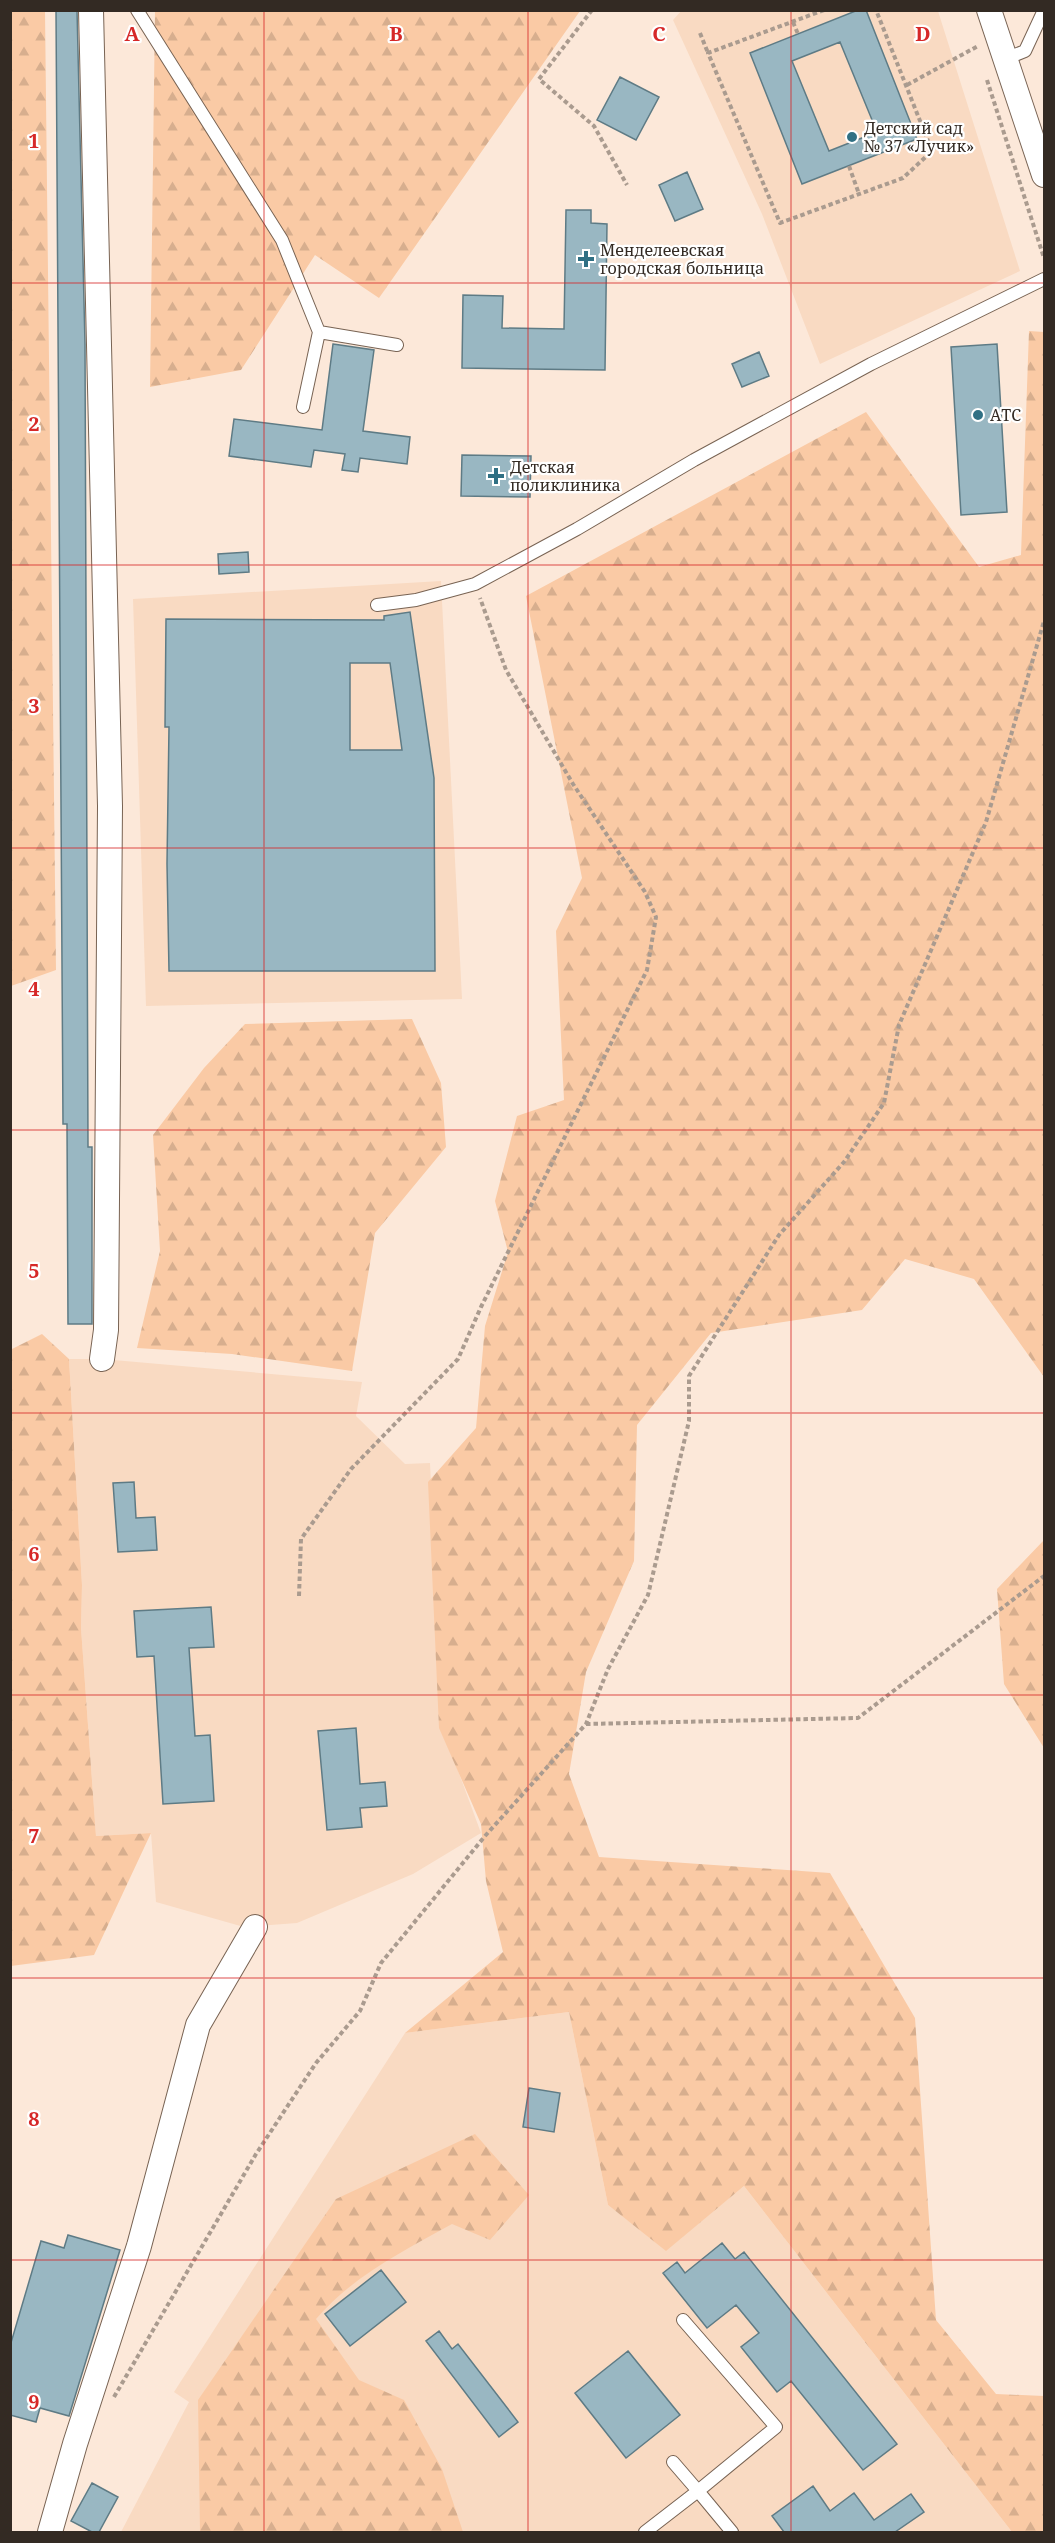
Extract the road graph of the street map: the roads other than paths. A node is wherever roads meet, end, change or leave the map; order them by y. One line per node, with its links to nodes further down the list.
1 (91, 10): 12 (street)
2 (137, 10): 8 (lane)
3 (989, 10): 5 (street)
4 (1044, 10): 5 (lane)
5 (1005, 59): 6 (street)
6 (1044, 175)
7 (1044, 279): 11 (lane)
8 (319, 332): 9 (lane); 10 (lane)
9 (397, 345)
10 (303, 408)
11 (377, 605)
12 (102, 1359)
13 (255, 1927): 17 (street)
14 (682, 2320): 16 (lane)
15 (673, 2462): 16 (lane)
16 (698, 2491): 18 (lane); 19 (lane)
17 (50, 2532)
18 (645, 2532)
19 (732, 2532)

